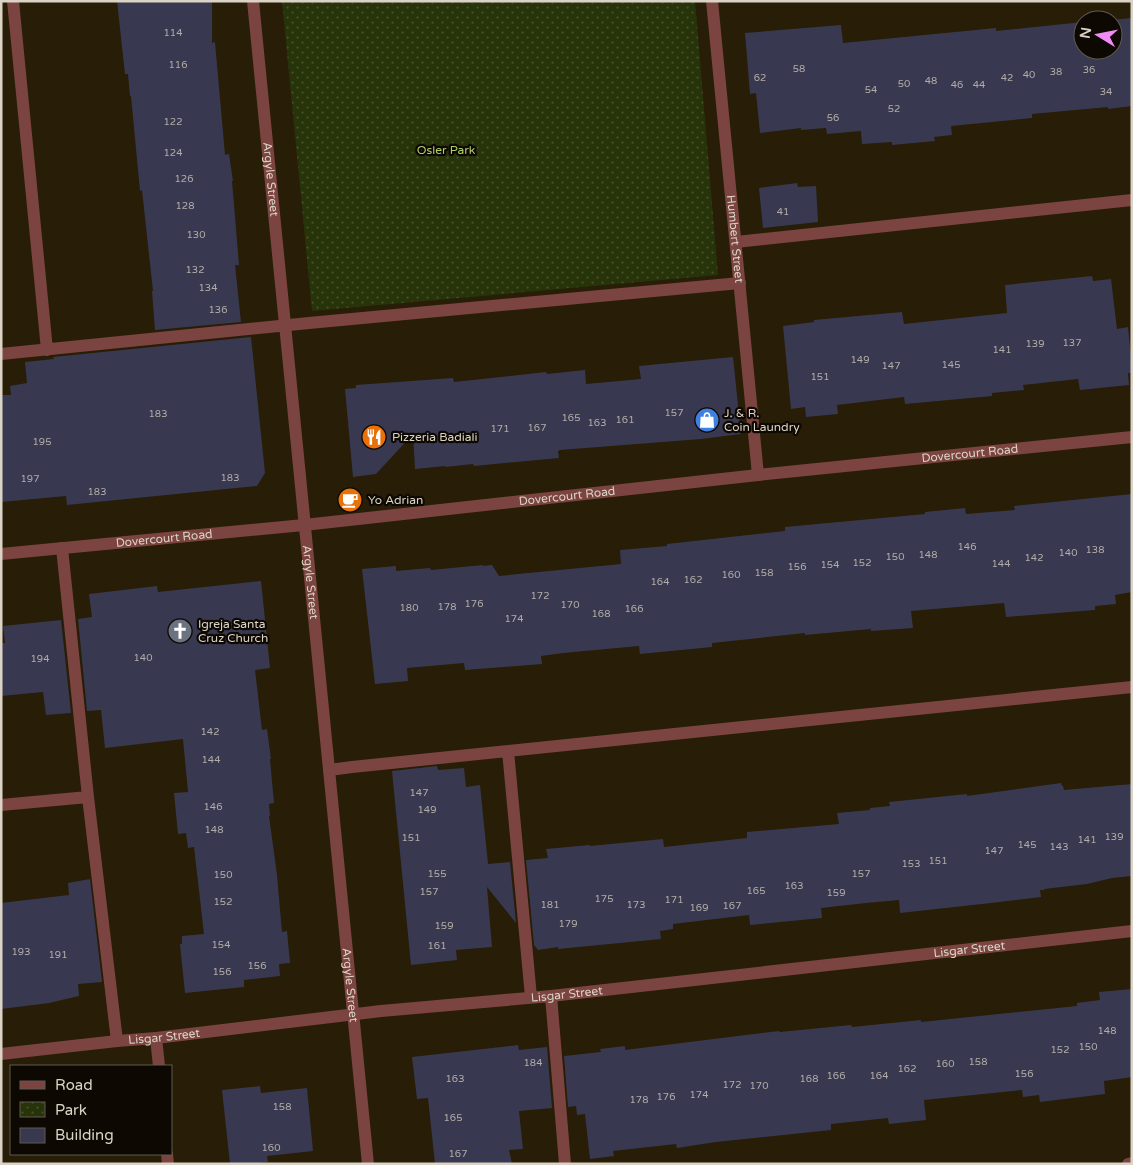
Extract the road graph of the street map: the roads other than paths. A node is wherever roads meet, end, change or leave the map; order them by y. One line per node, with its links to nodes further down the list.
1 (13, 1): 8 (street)
2 (253, 1): 7 (street, Argyle Street)
3 (712, 1): 5 (street, Humbert Street)
4 (1132, 200): 5 (street)
5 (736, 242): 6 (street, Humbert Street)
6 (740, 284): 7 (street); 11 (street, Humbert Street)
7 (286, 326): 8 (street); 12 (street, Argyle Street)
8 (47, 350): 9 (street)
9 (1, 354)
10 (1132, 437): 11 (street, Dovercourt Road)
11 (758, 475): 12 (street, Dovercourt Road)
12 (304, 525): 13 (street, Dovercourt Road); 17 (street, Argyle Street)
13 (62, 548): 14 (street, Dovercourt Road); 18 (street)
14 (1, 554)
15 (1132, 687): 16 (street)
16 (508, 751): 17 (street); 22 (street)
17 (329, 770): 23 (street, Argyle Street)
18 (88, 798): 19 (street); 25 (street)
19 (1, 805)
20 (1132, 931): 21 (street, Lisgar Street)
21 (551, 996): 22 (street, Lisgar Street); 29 (street)
22 (531, 997): 23 (street, Lisgar Street)
23 (352, 1014): 24 (street, Lisgar Street); 28 (street, Argyle Street)
24 (156, 1038): 25 (street, Lisgar Street); 27 (street)
25 (116, 1041): 26 (street, Lisgar Street)
26 (1, 1054)
27 (159, 1065)
28 (368, 1164)
29 (565, 1164)

